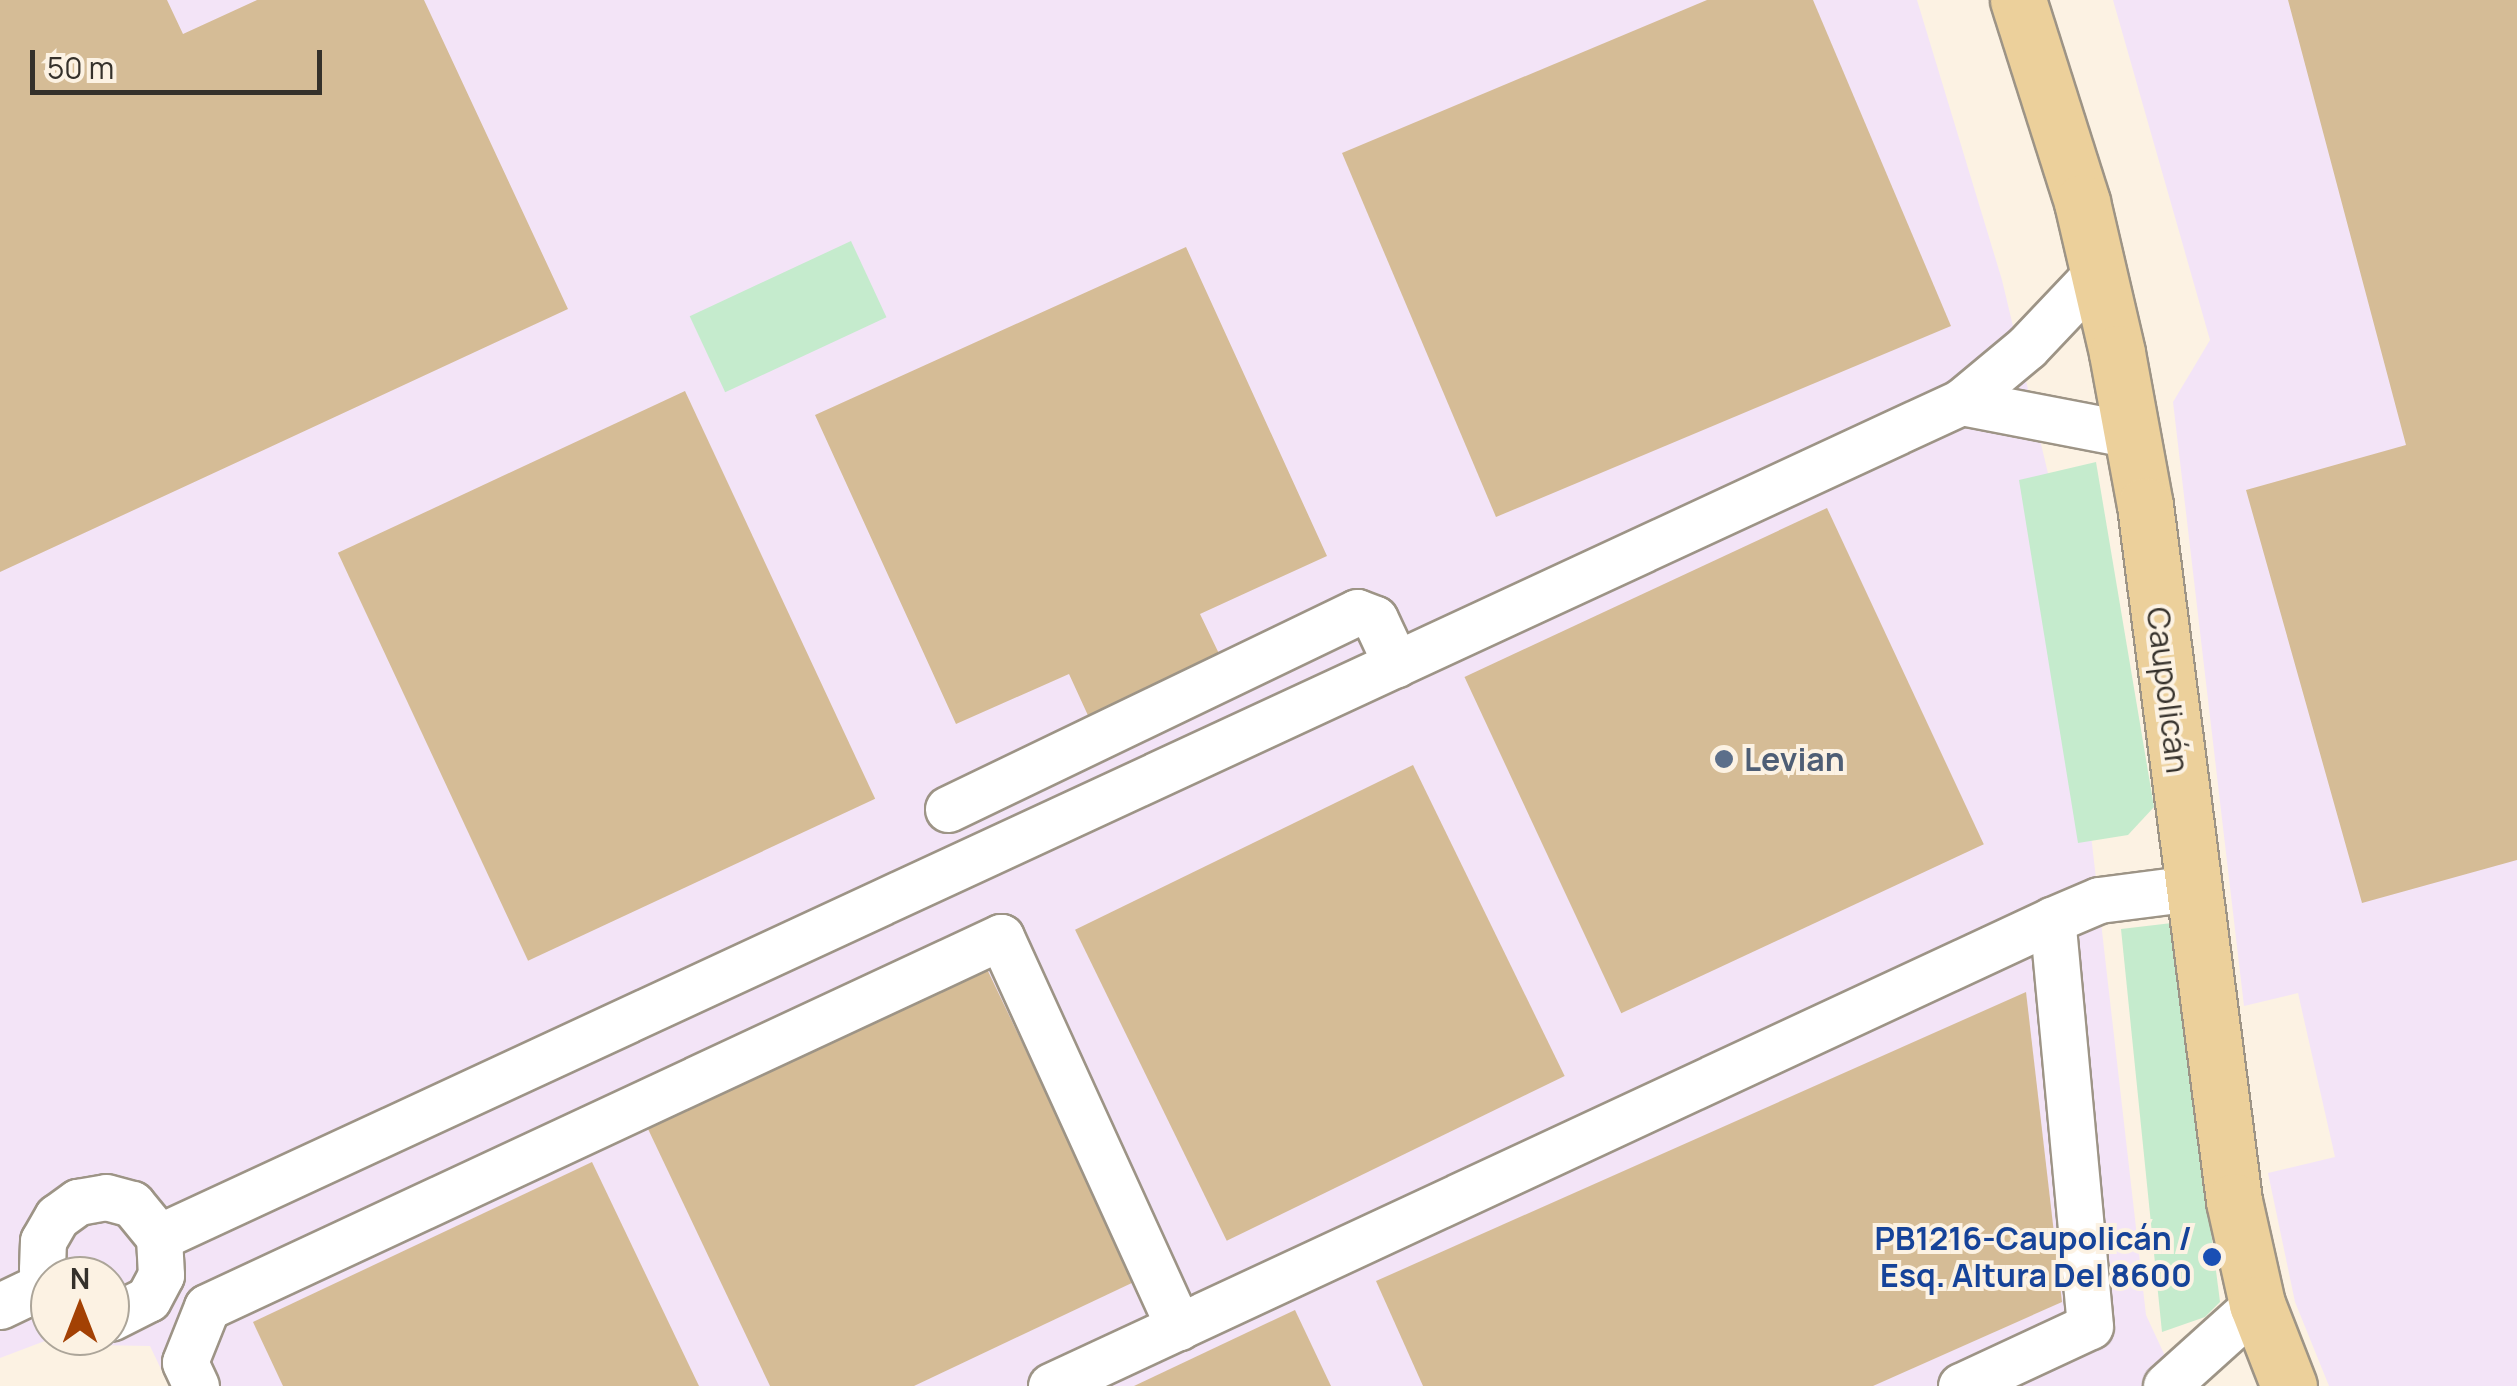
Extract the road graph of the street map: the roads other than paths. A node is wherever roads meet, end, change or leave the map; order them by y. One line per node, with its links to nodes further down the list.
1 (2018, 0): 2 (main road, Caupolicán)
2 (2100, 271): 3 (street); 4 (main road, Caupolicán)
3 (1961, 402): 4 (street); 5 (street)
4 (2133, 436): 7 (main road, Caupolicán)
5 (1396, 664): 6 (street); 9 (street)
6 (948, 809)
7 (2193, 888): 8 (street); 12 (main road, Caupolicán)
8 (2052, 920): 15 (street); 18 (street)
9 (159, 1237): 10 (street); 14 (street)
10 (45, 1256)
11 (30, 1295): 13 (street)
12 (2257, 1304): 19 (street); 20 (main road, Caupolicán)
13 (0, 1306)
14 (130, 1307)
15 (1179, 1326): 16 (street); 17 (street)
16 (196, 1386)
17 (1051, 1386)
18 (1961, 1386)
19 (2166, 1386)
20 (2289, 1386)

